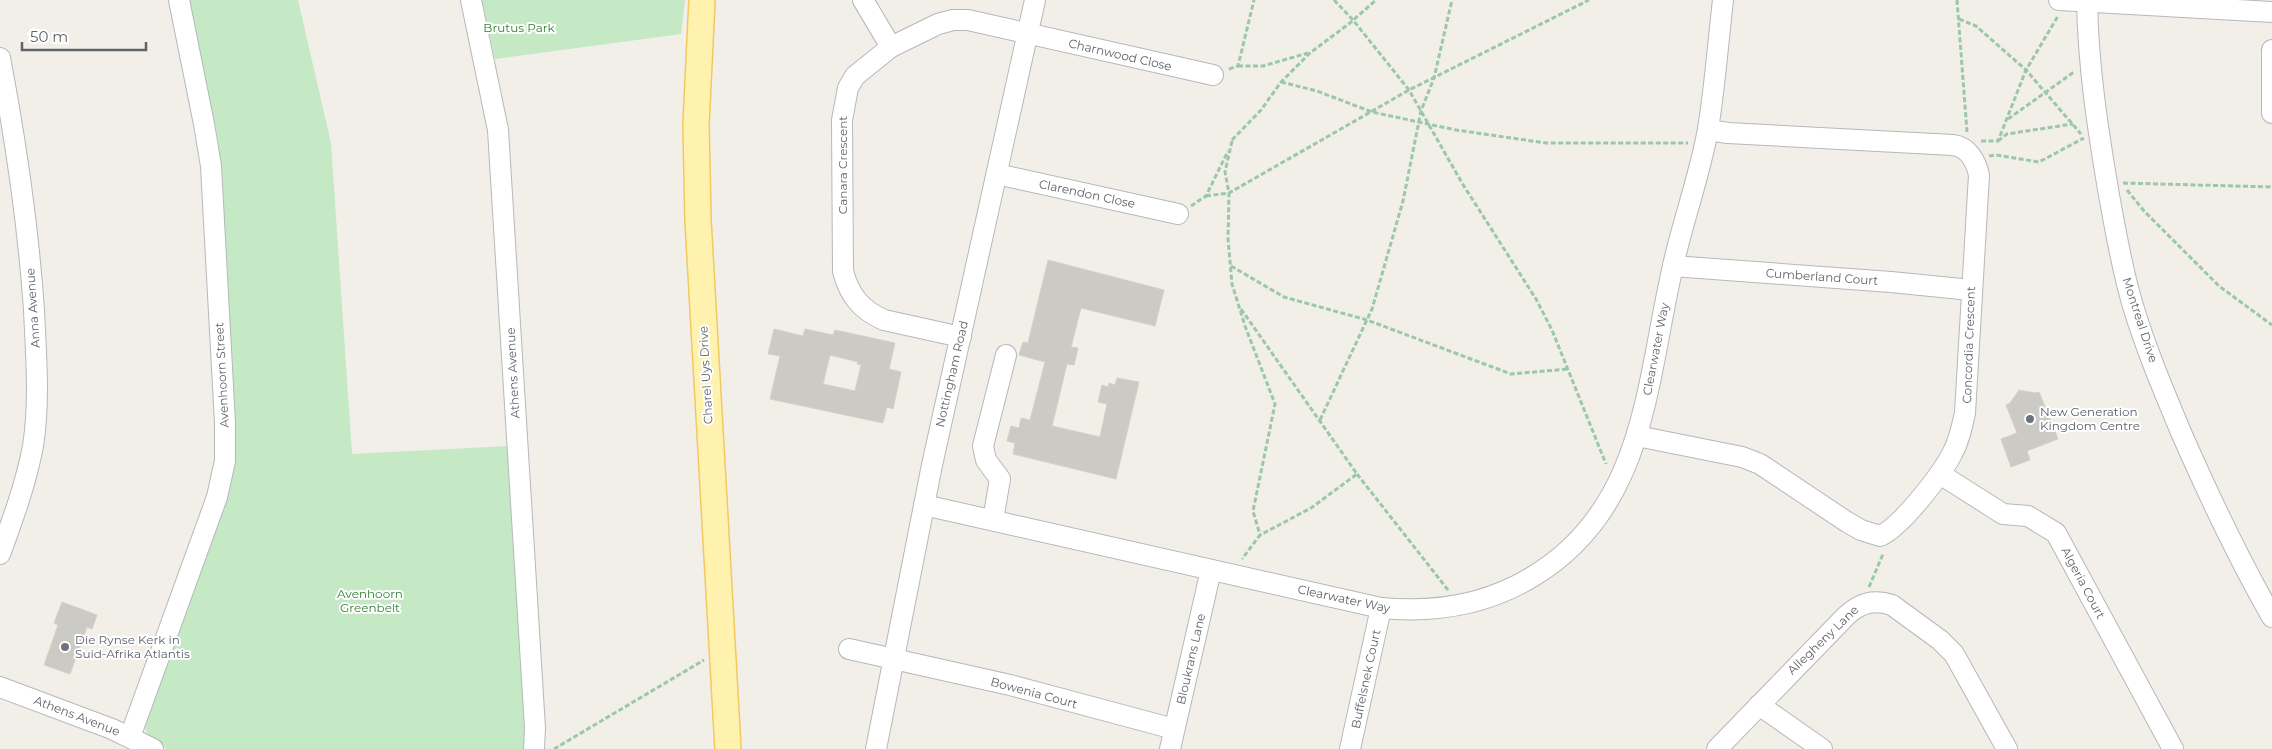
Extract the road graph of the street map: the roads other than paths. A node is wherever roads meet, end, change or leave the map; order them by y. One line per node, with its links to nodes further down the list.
1 (179, 0): 36 (street, Avenhoorn Street)
2 (471, 0): 38 (street, Athens Avenue)
3 (702, 0): 39 (main road, Charel Uys Drive)
4 (863, 0): 11 (street)
5 (1035, 0): 10 (street, Nottingham Road)
6 (1724, 0): 16 (street, Clearwater Way)
7 (2059, 0): 8 (street)
8 (2082, 1): 9 (street); 30 (street, Montreal Drive)
9 (2272, 12)
10 (1028, 34): 11 (street, Canara Crescent); 14 (street, Charnwood Close); 17 (street, Nottingham Road)
11 (891, 47): 21 (street, Canara Crescent)
12 (2272, 50): 15 (street)
13 (0, 58): 27 (street, Anna Avenue)
14 (1213, 75)
15 (2272, 113)
16 (1706, 136): 19 (street, Clearwater Way); 20 (street, Concordia Crescent)
17 (997, 174): 18 (street, Clarendon Close); 21 (street, Nottingham Road)
18 (1178, 214)
19 (1673, 266): 20 (street, Cumberland Court); 23 (street, Clearwater Way)
20 (1971, 290): 24 (street, Concordia Crescent)
21 (961, 337): 25 (street, Nottingham Road)
22 (1006, 355): 26 (street)
23 (1637, 436): 24 (street, Concordia Crescent); 29 (street, Clearwater Way)
24 (1940, 474): 46 (street, Algeria Court)
25 (924, 505): 26 (street, Clearwater Way); 32 (street, Nottingham Road)
26 (993, 520): 28 (street, Clearwater Way)
27 (0, 554)
28 (1211, 570): 29 (street, Clearwater Way); 35 (street, Bloukrans Lane)
29 (1381, 608): 42 (street, Buffelsnek Court)
30 (2272, 617)
31 (849, 649): 32 (street, Bowenia Court)
32 (894, 659): 35 (street, Bowenia Court); 40 (street, Nottingham Road)
33 (0, 687): 36 (street, Athens Avenue)
34 (1759, 705): 43 (street, Allegheny Lane); 44 (street); 45 (street, Allegheny Lane)
35 (1174, 730): 41 (street, Bloukrans Lane)
36 (130, 737): 37 (street, Athens Avenue)
37 (153, 749)
38 (534, 749)
39 (728, 749)
40 (876, 749)
41 (1170, 749)
42 (1350, 749)
43 (1717, 749)
44 (1822, 749)
45 (2007, 749)
46 (2174, 749)

